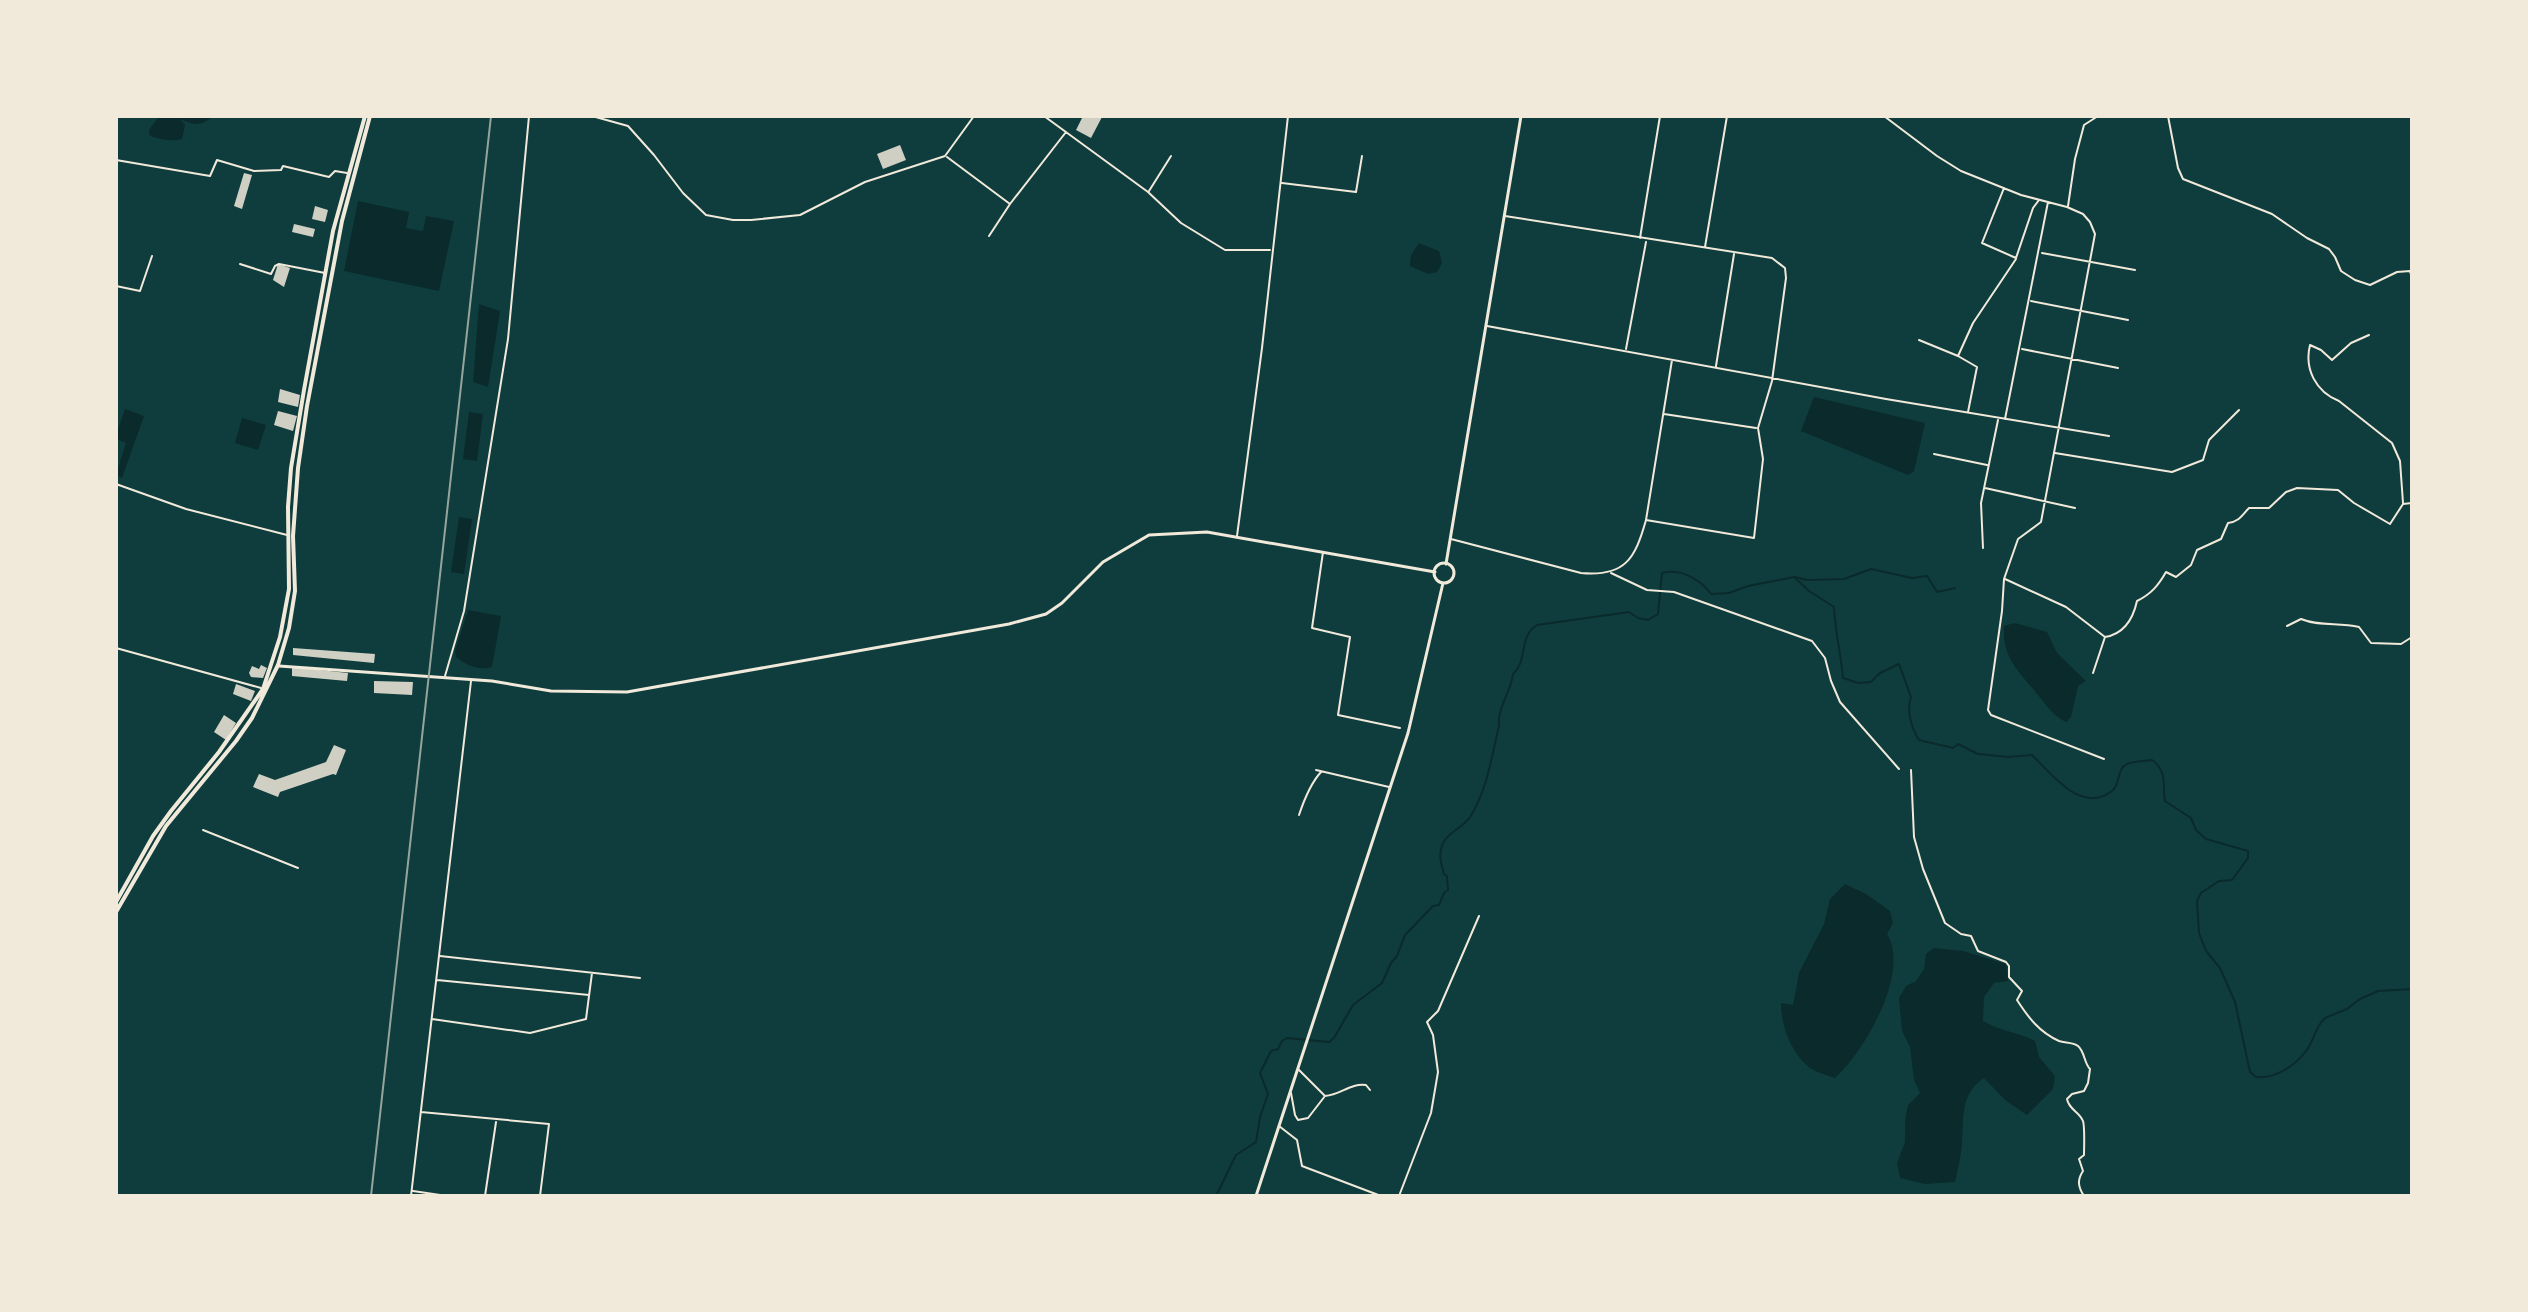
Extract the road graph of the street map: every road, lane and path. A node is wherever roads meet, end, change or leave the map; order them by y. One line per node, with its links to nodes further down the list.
1 (368, 116): 18 (highway); 74 (highway)
2 (529, 116): 90 (street)
3 (592, 116): 14 (street)
4 (974, 116): 14 (street)
5 (1044, 116): 13 (street)
6 (1288, 116): 19 (street)
7 (1521, 116): 26 (street)
8 (1660, 116): 28 (street)
9 (1727, 116): 30 (street)
10 (1884, 116): 20 (street)
11 (2098, 116): 25 (street)
12 (2168, 116): 40 (street)
13 (1066, 131): 21 (street); 24 (street)
14 (945, 156): 24 (street)
15 (1171, 156): 21 (street)
16 (1362, 156): 19 (street)
17 (116, 160): 18 (street)
18 (348, 173): 39 (highway)
19 (1280, 183): 31 (street)
20 (2004, 188): 22 (street); 35 (street)
21 (1148, 192): 31 (street)
22 (2039, 199): 23 (street); 35 (street)
23 (2048, 202): 25 (street); 60 (street)
24 (1010, 204): 27 (street)
25 (2067, 207): 36 (street)
26 (1504, 216): 28 (street); 45 (street)
27 (989, 236)
28 (1640, 239): 29 (street)
29 (1646, 240): 30 (street); 49 (street)
30 (1704, 248): 32 (street)
31 (1272, 251): 75 (street)
32 (1734, 253): 53 (street); 55 (street)
33 (2042, 253): 36 (street)
34 (152, 256): 41 (street)
35 (2016, 258): 50 (street)
36 (2090, 262): 38 (street); 43 (street)
37 (240, 264): 39 (street)
38 (2135, 270)
39 (325, 273): 74 (highway)
40 (2412, 278)
41 (116, 286)
42 (2031, 301): 43 (street)
43 (2080, 311): 44 (street); 52 (street)
44 (2128, 320)
45 (1486, 326): 49 (street); 76 (street)
46 (2369, 335): 71 (street)
47 (1919, 340): 50 (street)
48 (2022, 349): 52 (street)
49 (1626, 351): 51 (street)
50 (1958, 356): 57 (street)
51 (1672, 359): 53 (street); 58 (street)
52 (2071, 360): 54 (street); 62 (street)
53 (1715, 367): 55 (street)
54 (2118, 368)
55 (1772, 378): 57 (street); 61 (street)
56 (2239, 410): 64 (street)
57 (1968, 413): 59 (street)
58 (1662, 414): 61 (street); 73 (street)
59 (1998, 419): 60 (street); 66 (street)
60 (2005, 420): 62 (street)
61 (1758, 428): 73 (street)
62 (2059, 429): 63 (street); 64 (street)
63 (2109, 436)
64 (2054, 452): 69 (street)
65 (1934, 454): 66 (street)
66 (1989, 465): 68 (street)
67 (116, 484): 74 (street)
68 (1984, 487): 69 (street); 77 (street)
69 (2045, 502): 72 (street); 82 (street)
70 (2412, 503): 71 (street)
71 (2403, 504): 85 (street)
72 (2075, 508)
73 (1646, 520): 81 (street)
74 (290, 535): 88 (highway); 92 (highway)
75 (1237, 537): 78 (street); 91 (street)
76 (1450, 539): 79 (street); 81 (street)
77 (1983, 548)
78 (1323, 552): 80 (street); 93 (street)
79 (1446, 564): 80 (street); 83 (street)
80 (1435, 572): 83 (street)
81 (1610, 572): 95 (street)
82 (2004, 579): 85 (street); 94 (street)
83 (1443, 583): 99 (street)
84 (2287, 626): 86 (street)
85 (2105, 637): 89 (street)
86 (2412, 637)
87 (116, 648): 92 (street)
88 (278, 665): 90 (street); 92 (highway)
89 (2093, 673)
90 (444, 677): 91 (street)
91 (471, 679): 106 (street)
92 (265, 690): 103 (highway); 104 (highway)
93 (1400, 728)
94 (2104, 759)
95 (1899, 769)
96 (1316, 770): 98 (street)
97 (1911, 770): 127 (street)
98 (1322, 771): 99 (street); 100 (street)
99 (1391, 787): 112 (street)
100 (1299, 815)
101 (203, 830): 102 (street)
102 (298, 868)
103 (116, 902)
104 (116, 912)
105 (1479, 916): 126 (street)
106 (439, 956): 107 (street); 109 (street)
107 (592, 973): 108 (street); 110 (street)
108 (640, 978)
109 (436, 980): 110 (street); 111 (street)
110 (589, 995): 111 (street)
111 (431, 1018): 116 (street)
112 (1298, 1069): 114 (street); 115 (street)
113 (1370, 1090): 115 (street)
114 (1291, 1092): 115 (street); 118 (street)
115 (1325, 1096)
116 (421, 1112): 117 (street); 119 (street)
117 (496, 1121): 122 (street); 123 (street)
118 (1279, 1126): 124 (street); 125 (street)
119 (412, 1191): 120 (street); 121 (street)
120 (411, 1196)
121 (447, 1196)
122 (485, 1196)
123 (540, 1196)
124 (1256, 1196)
125 (1381, 1196)
126 (1399, 1196)
127 (2084, 1196)

